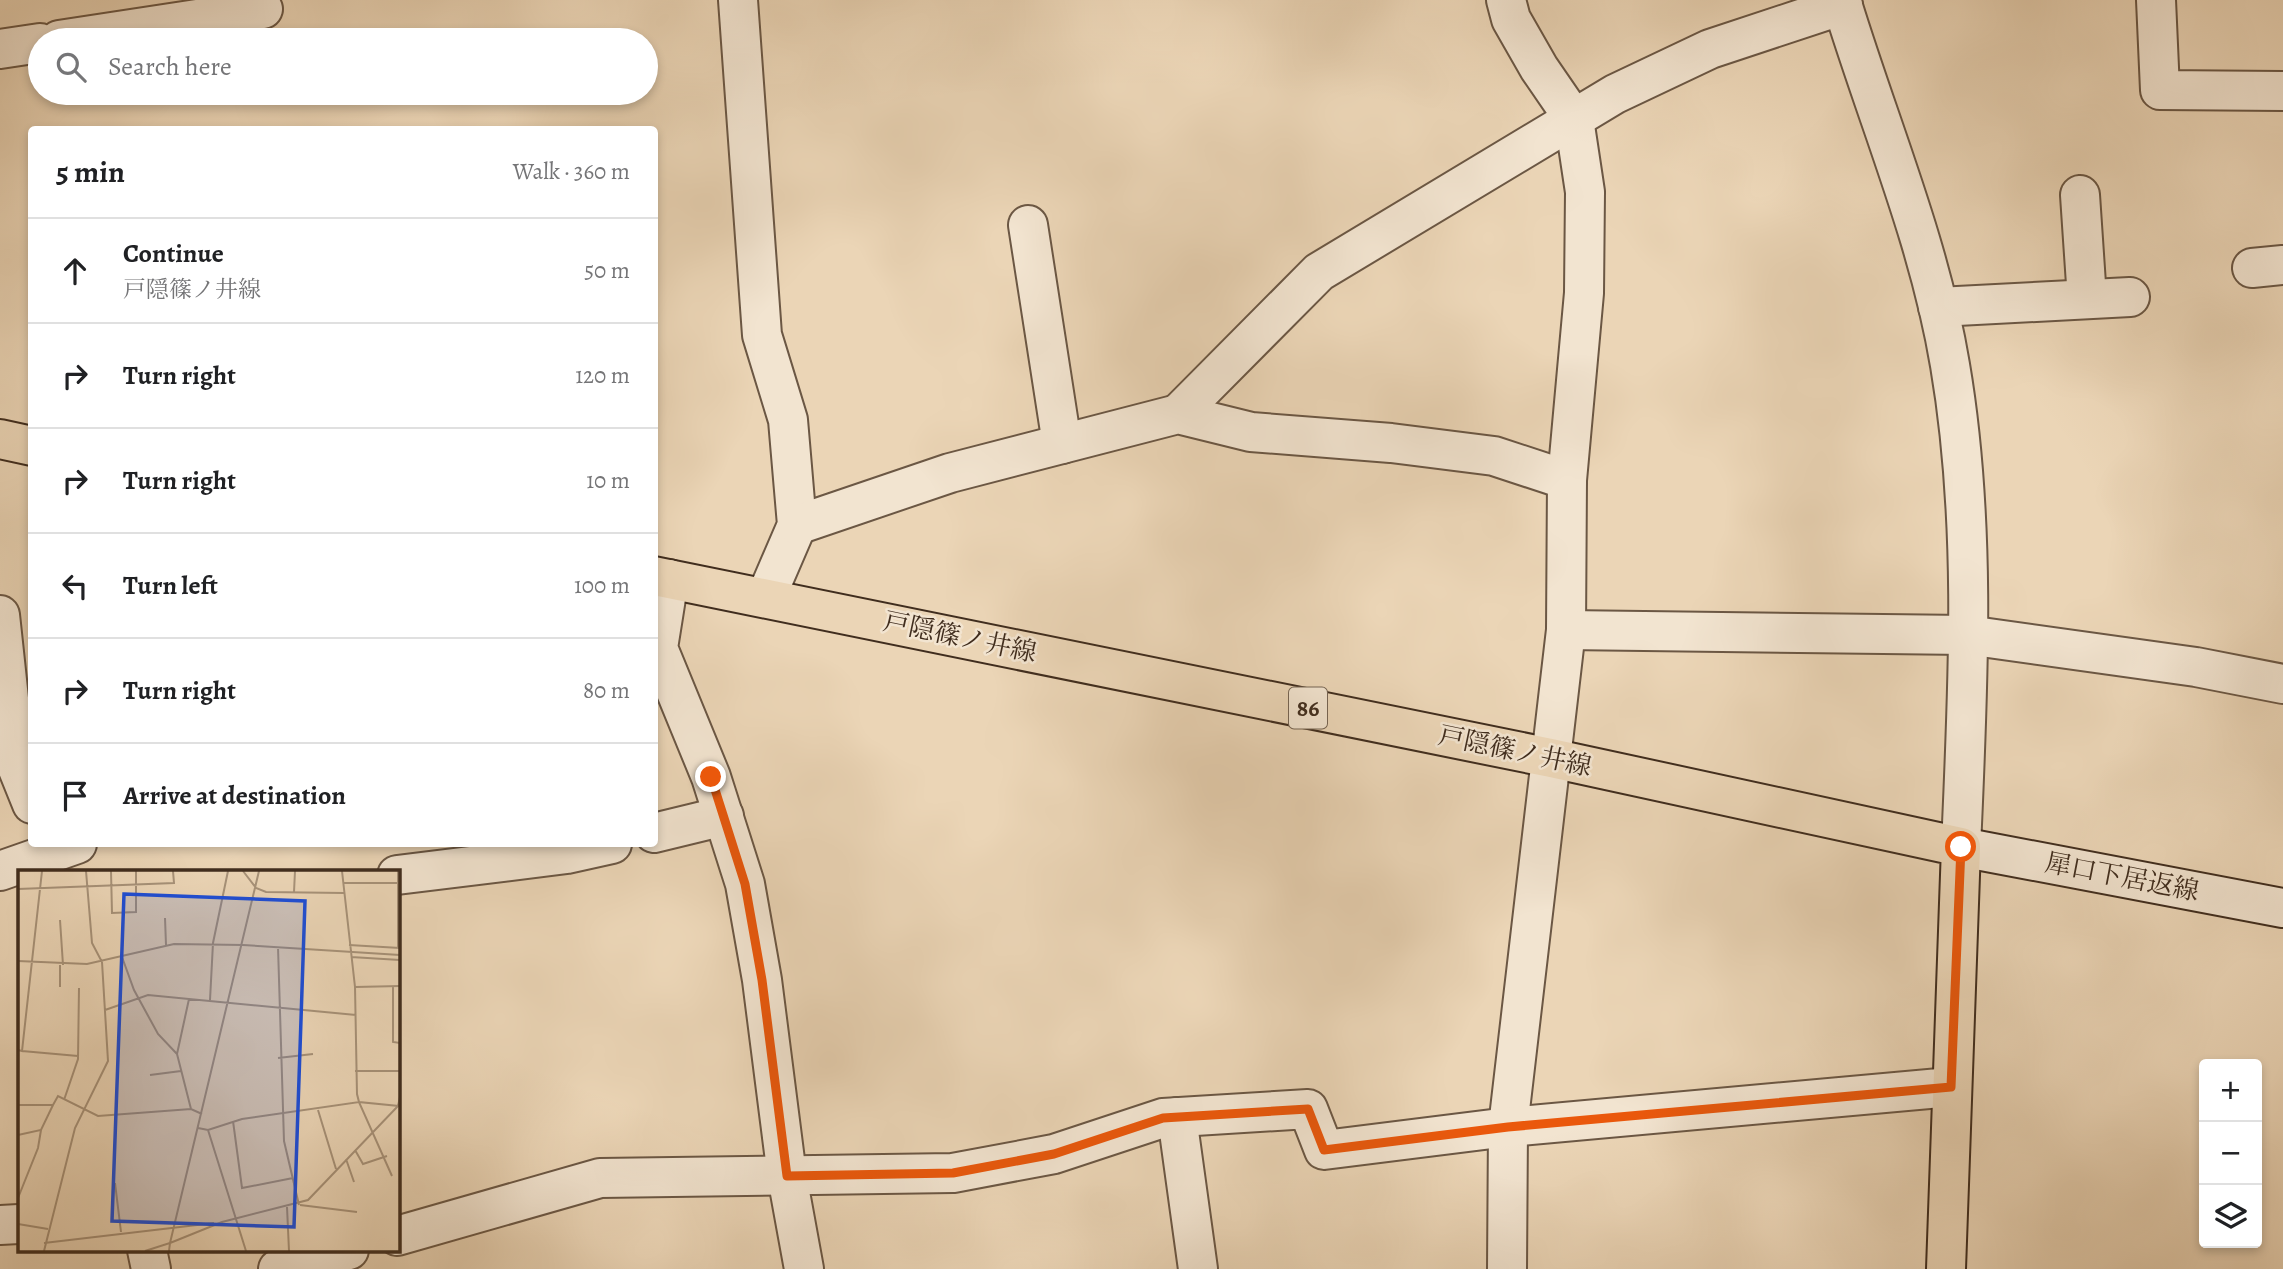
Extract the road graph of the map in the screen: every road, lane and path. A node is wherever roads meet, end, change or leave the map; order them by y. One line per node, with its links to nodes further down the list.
1 (738, 0): 21 (street)
2 (1506, 0): 10 (street)
3 (2156, 0): 9 (street)
4 (1842, 3): 10 (street); 15 (street)
5 (263, 9): 6 (street)
6 (138, 28)
7 (28, 45): 8 (street)
8 (0, 49)
9 (2283, 91)
10 (1574, 119): 16 (street); 20 (street)
11 (2080, 195): 14 (street)
12 (1028, 225): 18 (street)
13 (2130, 297): 14 (street)
14 (2087, 299): 15 (street)
15 (1938, 307): 27 (street)
16 (1178, 414): 18 (street); 20 (street)
17 (0, 439): 19 (main road)
18 (1062, 444): 21 (street)
19 (28, 445)
20 (1566, 480): 26 (street)
21 (797, 525): 23 (street)
22 (662, 577): 23 (main road, 戸隠篠ノ井線 / 86); 25 (street)
23 (766, 597): 31 (main road, 戸隠篠ノ井線 / 86)
24 (0, 615): 32 (street)
25 (658, 625)
26 (1566, 630): 27 (street); 31 (street)
27 (1967, 635): 29 (street); 37 (street)
28 (658, 654): 34 (street)
29 (2283, 684)
30 (0, 727): 32 (street)
31 (1551, 758): 37 (main road, 戸隠篠ノ井線 / 86); 44 (street)
32 (16, 764): 33 (street)
33 (28, 794)
34 (724, 816): 35 (street); 45 (street)
35 (658, 832)
36 (600, 847): 40 (street)
37 (1961, 847): 41 (street, 犀口下居返線); 42 (main road)
38 (57, 853): 39 (street)
39 (0, 871)
40 (399, 875)
41 (2283, 908)
42 (1951, 1087): 44 (street); 54 (main road)
43 (1177, 1117): 44 (street); 45 (street); 52 (street)
44 (1508, 1127): 53 (street)
45 (787, 1176): 48 (street); 51 (street)
46 (18, 1224): 47 (street)
47 (0, 1225)
48 (399, 1235)
49 (336, 1252): 50 (street)
50 (278, 1269)
51 (804, 1269)
52 (1198, 1269)
53 (1507, 1269)
54 (1946, 1269)

